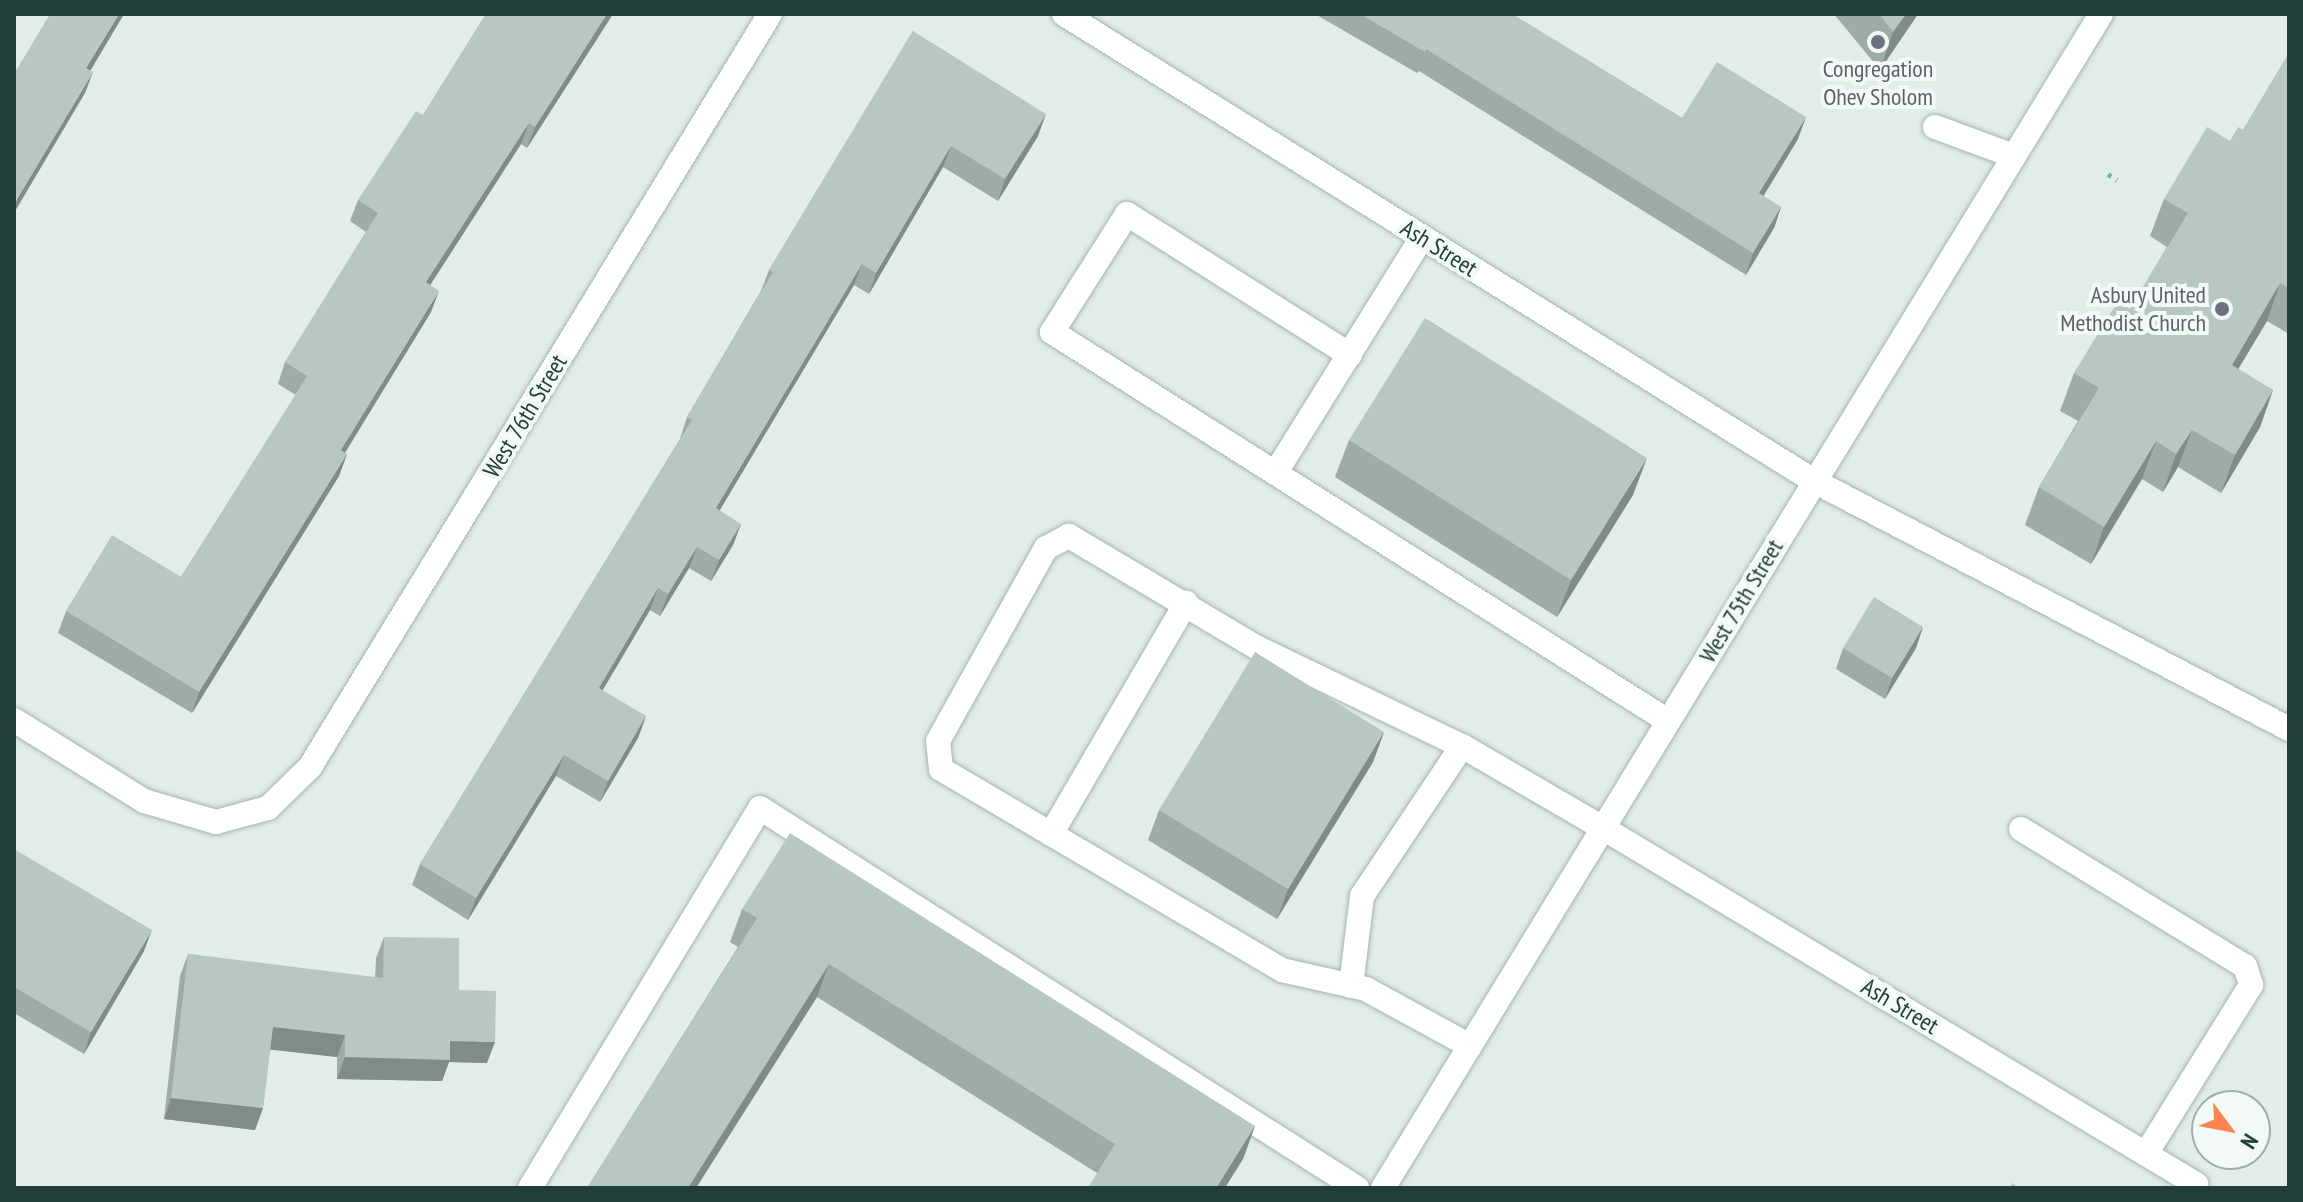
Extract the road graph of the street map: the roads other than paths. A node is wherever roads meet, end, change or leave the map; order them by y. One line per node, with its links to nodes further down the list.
1 (770, 14): 11 (street, West 76th Street)
2 (1064, 14): 6 (street, Ash Street)
3 (2101, 14): 5 (street, West 75th Street)
4 (1935, 127): 5 (street)
5 (2014, 156): 9 (street, West 75th Street)
6 (1422, 237): 7 (street); 9 (street, Ash Street)
7 (1350, 355): 8 (street); 8 (street)
8 (1276, 472): 12 (street)
9 (1814, 481): 12 (street, West 75th Street); 13 (street, Ash Street)
10 (1186, 603): 14 (street, Ash Street); 17 (street); 17 (street, Ash Street)
11 (14, 720)
12 (1668, 721): 15 (street, West 75th Street)
13 (2289, 729)
14 (1462, 746): 15 (street, Ash Street); 18 (street)
15 (1603, 828): 19 (street, West 75th Street); 20 (street, Ash Street)
16 (2021, 829): 20 (street)
17 (1051, 834): 18 (street)
18 (1351, 986): 19 (street)
19 (1470, 1046): 24 (street, West 75th Street)
20 (2146, 1154): 21 (street, Ash Street)
21 (2196, 1184)
22 (530, 1188): 23 (street)
23 (1357, 1188)
24 (1383, 1188)

